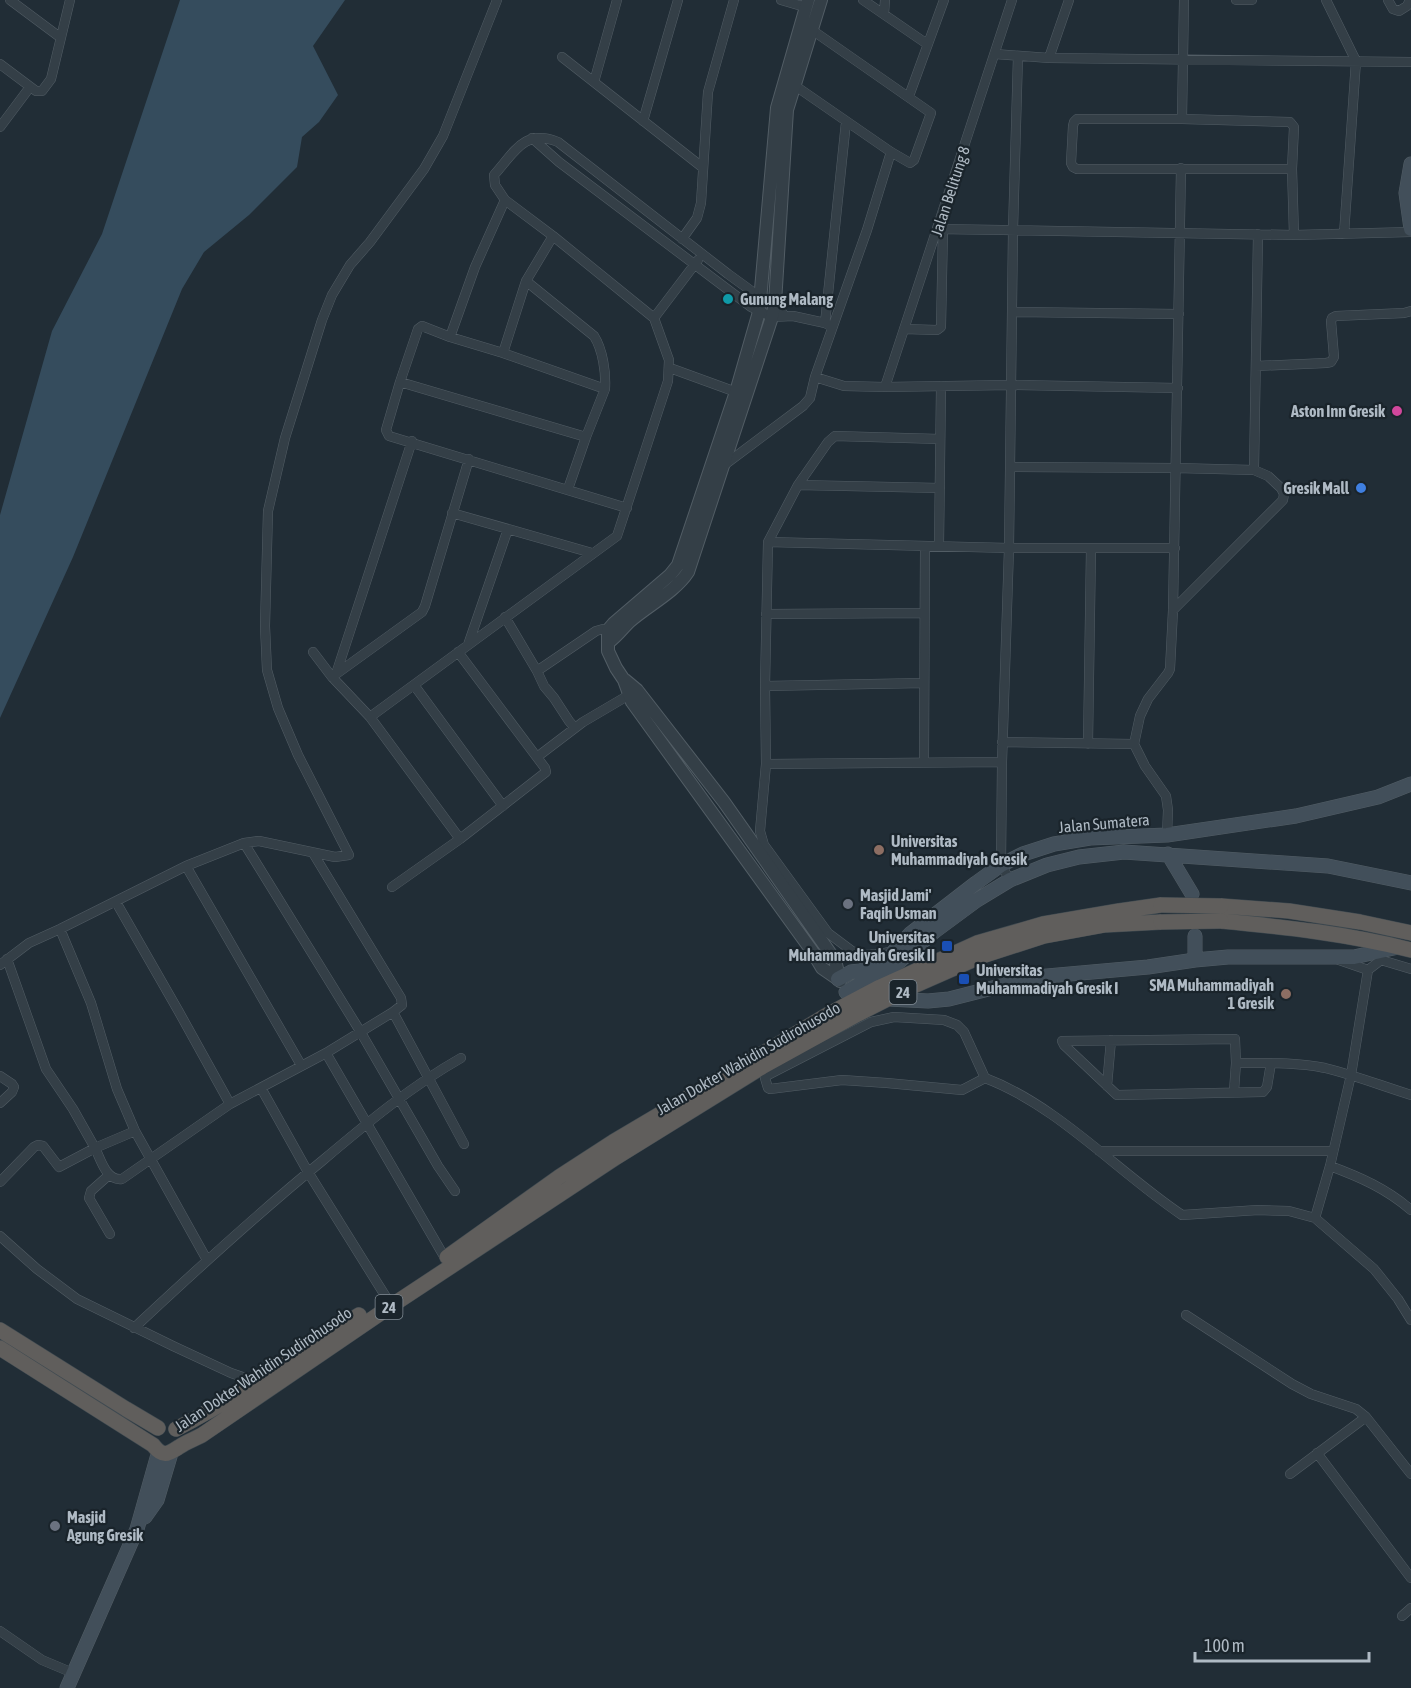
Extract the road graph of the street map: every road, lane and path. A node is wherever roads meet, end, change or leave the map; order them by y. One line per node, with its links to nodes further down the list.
1 (10, 0): 23 (street)
2 (70, 0): 23 (street)
3 (497, 0): 133 (street)
4 (617, 0): 33 (street)
5 (678, 0): 38 (street)
6 (734, 0): 44 (street)
7 (781, 0): 20 (street)
8 (821, 0): 22 (street)
9 (863, 0): 21 (street)
10 (885, 0): 21 (street)
11 (944, 0): 24 (street)
12 (1012, 0): 25 (street, Jalan Belitung 8)
13 (1069, 0): 28 (street)
14 (1184, 0): 29 (street)
15 (1236, 0): 16 (street)
16 (1252, 0)
17 (1326, 0): 30 (street)
18 (1388, 0): 19 (street)
19 (1410, 0)
20 (806, 4): 60 (street)
21 (884, 14): 24 (street)
22 (812, 30): 34 (street); 36 (street)
23 (61, 38): 35 (street)
24 (927, 44): 36 (street)
25 (995, 52): 26 (street); 48 (street, Jalan Belitung 8)
26 (1018, 56): 28 (street); 49 (street)
27 (562, 57): 33 (street)
28 (1049, 58): 29 (street)
29 (1183, 59): 30 (street); 37 (street)
30 (1356, 61): 31 (street); 53 (street)
31 (1411, 62)
32 (0, 64): 35 (street)
33 (594, 82): 38 (street)
34 (794, 85): 39 (street); 61 (street)
35 (30, 87): 40 (street)
36 (909, 96): 42 (street)
37 (1182, 119): 45 (street); 46 (street)
38 (643, 120): 44 (street)
39 (846, 122): 42 (street); 68 (street)
40 (0, 127)
41 (532, 138): 47 (street); 56 (street); 58 (street)
42 (891, 152): 68 (street)
43 (1411, 164): 50 (main road)
44 (702, 167): 56 (street)
45 (1181, 168): 46 (street); 51 (street)
46 (1292, 169): 54 (street)
47 (505, 200): 55 (street); 70 (street)
48 (940, 229): 49 (street); 69 (street, Jalan Belitung 8); 69 (street, Jalan Belitung 8)
49 (1013, 230): 51 (street); 64 (street)
50 (1411, 230): 53 (street)
51 (1181, 233): 52 (street); 65 (street)
52 (1258, 234): 54 (street); 72 (street)
53 (1344, 234): 54 (street)
54 (1294, 235)
55 (553, 236): 59 (street); 67 (street)
56 (682, 239): 57 (street)
57 (703, 255): 58 (street); 60 (street)
58 (694, 265): 63 (street); 67 (street)
59 (526, 282): 71 (street); 80 (street)
60 (761, 298): 61 (street); 63 (street)
61 (775, 303): 66 (street)
62 (1411, 311): 72 (street)
63 (759, 312): 66 (street); 81 (street)
64 (1012, 312): 65 (street); 76 (street)
65 (1179, 314): 79 (street)
66 (778, 316): 68 (street); 86 (street)
67 (654, 318): 73 (street)
68 (829, 325): 74 (street)
69 (904, 329): 78 (street, Jalan Belitung 8)
70 (450, 337): 71 (street); 75 (street)
71 (503, 353): 80 (street)
72 (1256, 366): 89 (street)
73 (669, 368): 81 (street); 93 (street)
74 (815, 377): 78 (street); 86 (street)
75 (400, 382): 82 (street); 84 (street)
76 (1010, 385): 77 (street); 79 (street); 87 (street)
77 (940, 386): 78 (street); 83 (street)
78 (885, 387)
79 (1178, 388): 88 (street)
80 (605, 389): 82 (street)
81 (736, 392): 107 (street)
82 (586, 437): 92 (street)
83 (940, 439): 90 (street); 91 (street)
84 (412, 441): 85 (street); 112 (street)
85 (469, 459): 92 (street); 94 (street)
86 (721, 467): 107 (street)
87 (1010, 467): 88 (street); 99 (street)
88 (1176, 468): 89 (street); 101 (street)
89 (1254, 470): 103 (street)
90 (798, 485): 91 (street); 96 (street)
91 (940, 488): 98 (street)
92 (568, 489): 93 (street)
93 (627, 508): 102 (street)
94 (452, 513): 95 (street); 112 (street)
95 (508, 529): 102 (street); 108 (street)
96 (768, 542): 97 (street); 105 (street)
97 (925, 546): 98 (street); 104 (street)
98 (939, 546): 99 (street)
99 (1009, 548): 100 (street); 119 (street)
100 (1091, 548): 101 (street); 120 (street)
101 (1174, 548): 103 (street)
102 (592, 553): 106 (street)
103 (1173, 610): 121 (street)
104 (924, 613): 105 (street); 113 (street)
105 (766, 614): 115 (street)
106 (505, 617): 108 (street); 111 (street)
107 (612, 636): 111 (street); 116 (street)
108 (468, 645): 110 (street)
109 (313, 652): 112 (street)
110 (458, 652): 114 (street); 122 (street)
111 (537, 671): 118 (street)
112 (334, 676): 117 (street)
113 (924, 683): 115 (street); 123 (street)
114 (414, 685): 117 (street); 128 (street)
115 (765, 686): 125 (street)
116 (633, 693): 118 (street); 127 (street); 129 (street)
117 (370, 717): 131 (street)
118 (575, 728): 122 (street)
119 (1002, 742): 120 (street); 124 (street)
120 (1088, 744): 121 (street)
121 (1134, 744): 130 (street)
122 (537, 757): 128 (street)
123 (924, 762): 124 (street); 125 (street)
124 (1002, 762): 135 (street)
125 (766, 764): 147 (street)
126 (1411, 784): 130 (main road, Jalan Sumatera)
127 (724, 802): 129 (street); 153 (street)
128 (503, 806): 131 (street)
129 (710, 810): 153 (street)
130 (1167, 835): 135 (main road, Jalan Sumatera)
131 (460, 839): 139 (street)
132 (244, 843): 133 (street); 136 (street); 157 (street)
133 (313, 853): 156 (street)
134 (1168, 854): 137 (main road, Jalan Sumatera); 138 (main road, Jalan Sumatera); 140 (main road)
135 (1001, 865): 137 (street); 147 (main road, Jalan Sumatera)
136 (186, 866): 141 (street); 163 (street)
137 (1010, 880): 154 (main road, Jalan Sumatera)
138 (1411, 883)
139 (392, 887)
140 (1192, 894)
141 (116, 902): 143 (street); 175 (street)
142 (1221, 914): 144 (highway, Jalan Dokter Wahidin Sudirohusodo / 24); 146 (highway, Jalan Dokter Wahidin Sudirohusodo / 24); 154 (highway, Jalan Dokter Wahidin Sudirohusodo / 24, bridge); 155 (highway, Jalan Dokter Wahidin Sudirohusodo / 24, bridge)
143 (60, 930): 150 (street); 178 (street)
144 (1411, 933)
145 (1195, 936): 149 (main road)
146 (1404, 949): 148 (main road)
147 (894, 951): 153 (main road, Jalan Sumatera)
148 (1336, 958): 149 (main road); 152 (street)
149 (1195, 960): 155 (main road)
150 (4, 962): 180 (street)
151 (1411, 969): 152 (street)
152 (1368, 970): 165 (street)
153 (838, 979): 154 (street)
154 (849, 997): 176 (highway, Jalan Dokter Wahidin Sudirohusodo / 24)
155 (888, 999): 164 (highway, Jalan Dokter Wahidin Sudirohusodo / 24)
156 (393, 1012): 157 (street); 167 (street)
157 (360, 1031): 159 (street); 173 (street)
158 (1111, 1040): 161 (street); 169 (street); 169 (street)
159 (326, 1053): 163 (street); 177 (street)
160 (461, 1058): 167 (street)
161 (1236, 1063): 162 (street); 171 (street)
162 (1271, 1063): 165 (street); 171 (street)
163 (302, 1065): 170 (street)
164 (764, 1072): 168 (street); 168 (street); 176 (highway, Jalan Dokter Wahidin Sudirohusodo / 24)
165 (1351, 1075): 172 (street); 182 (street)
166 (0, 1076): 174 (street)
167 (428, 1077): 173 (street); 179 (street)
168 (985, 1078): 181 (street)
169 (1107, 1086): 171 (street)
170 (261, 1088): 175 (street); 186 (street)
171 (1234, 1091)
172 (1411, 1095)
173 (400, 1098): 177 (street); 189 (street)
174 (0, 1103)
175 (230, 1104): 183 (street)
176 (665, 1119): 184 (highway, Jalan Dokter Wahidin Sudirohusodo / 24)
177 (366, 1124): 186 (street); 194 (street)
178 (135, 1131): 180 (street); 183 (street)
179 (464, 1144)
180 (94, 1148): 187 (street); 188 (street)
181 (1099, 1151): 182 (street); 191 (street)
182 (1333, 1151): 185 (street)
183 (150, 1159): 187 (street); 195 (street)
184 (595, 1162): 194 (highway, Jalan Dokter Wahidin Sudirohusodo / 24); 206 (highway, Jalan Dokter Wahidin Sudirohusodo / 24)
185 (1330, 1166): 190 (street); 191 (street)
186 (308, 1172): 195 (street); 196 (street)
187 (109, 1175): 192 (street)
188 (0, 1182)
189 (455, 1191)
190 (1411, 1210)
191 (1315, 1218): 198 (street)
192 (110, 1234)
193 (0, 1236): 199 (street)
194 (445, 1258): 196 (highway, Jalan Dokter Wahidin Sudirohusodo / 24)
195 (207, 1260): 199 (street)
196 (386, 1298): 202 (highway, Jalan Dokter Wahidin Sudirohusodo / 24)
197 (1186, 1315): 203 (street)
198 (1411, 1320)
199 (134, 1328): 202 (street)
200 (0, 1330): 204 (highway, Jalan Dokter Wahidin Sudirohusodo)
201 (0, 1348): 206 (highway)
202 (257, 1382): 205 (highway, Jalan Dokter Wahidin Sudirohusodo / 24)
203 (1366, 1417): 207 (street); 209 (street)
204 (158, 1428): 205 (highway); 206 (highway)
205 (176, 1429): 206 (highway)
206 (165, 1449): 214 (main road)
207 (1317, 1453): 208 (street); 210 (street)
208 (1290, 1474)
209 (1411, 1474)
210 (1411, 1578)
211 (1411, 1608): 212 (street)
212 (1402, 1616)
213 (0, 1631): 214 (street)
214 (73, 1673): 215 (main road)
215 (67, 1688)

